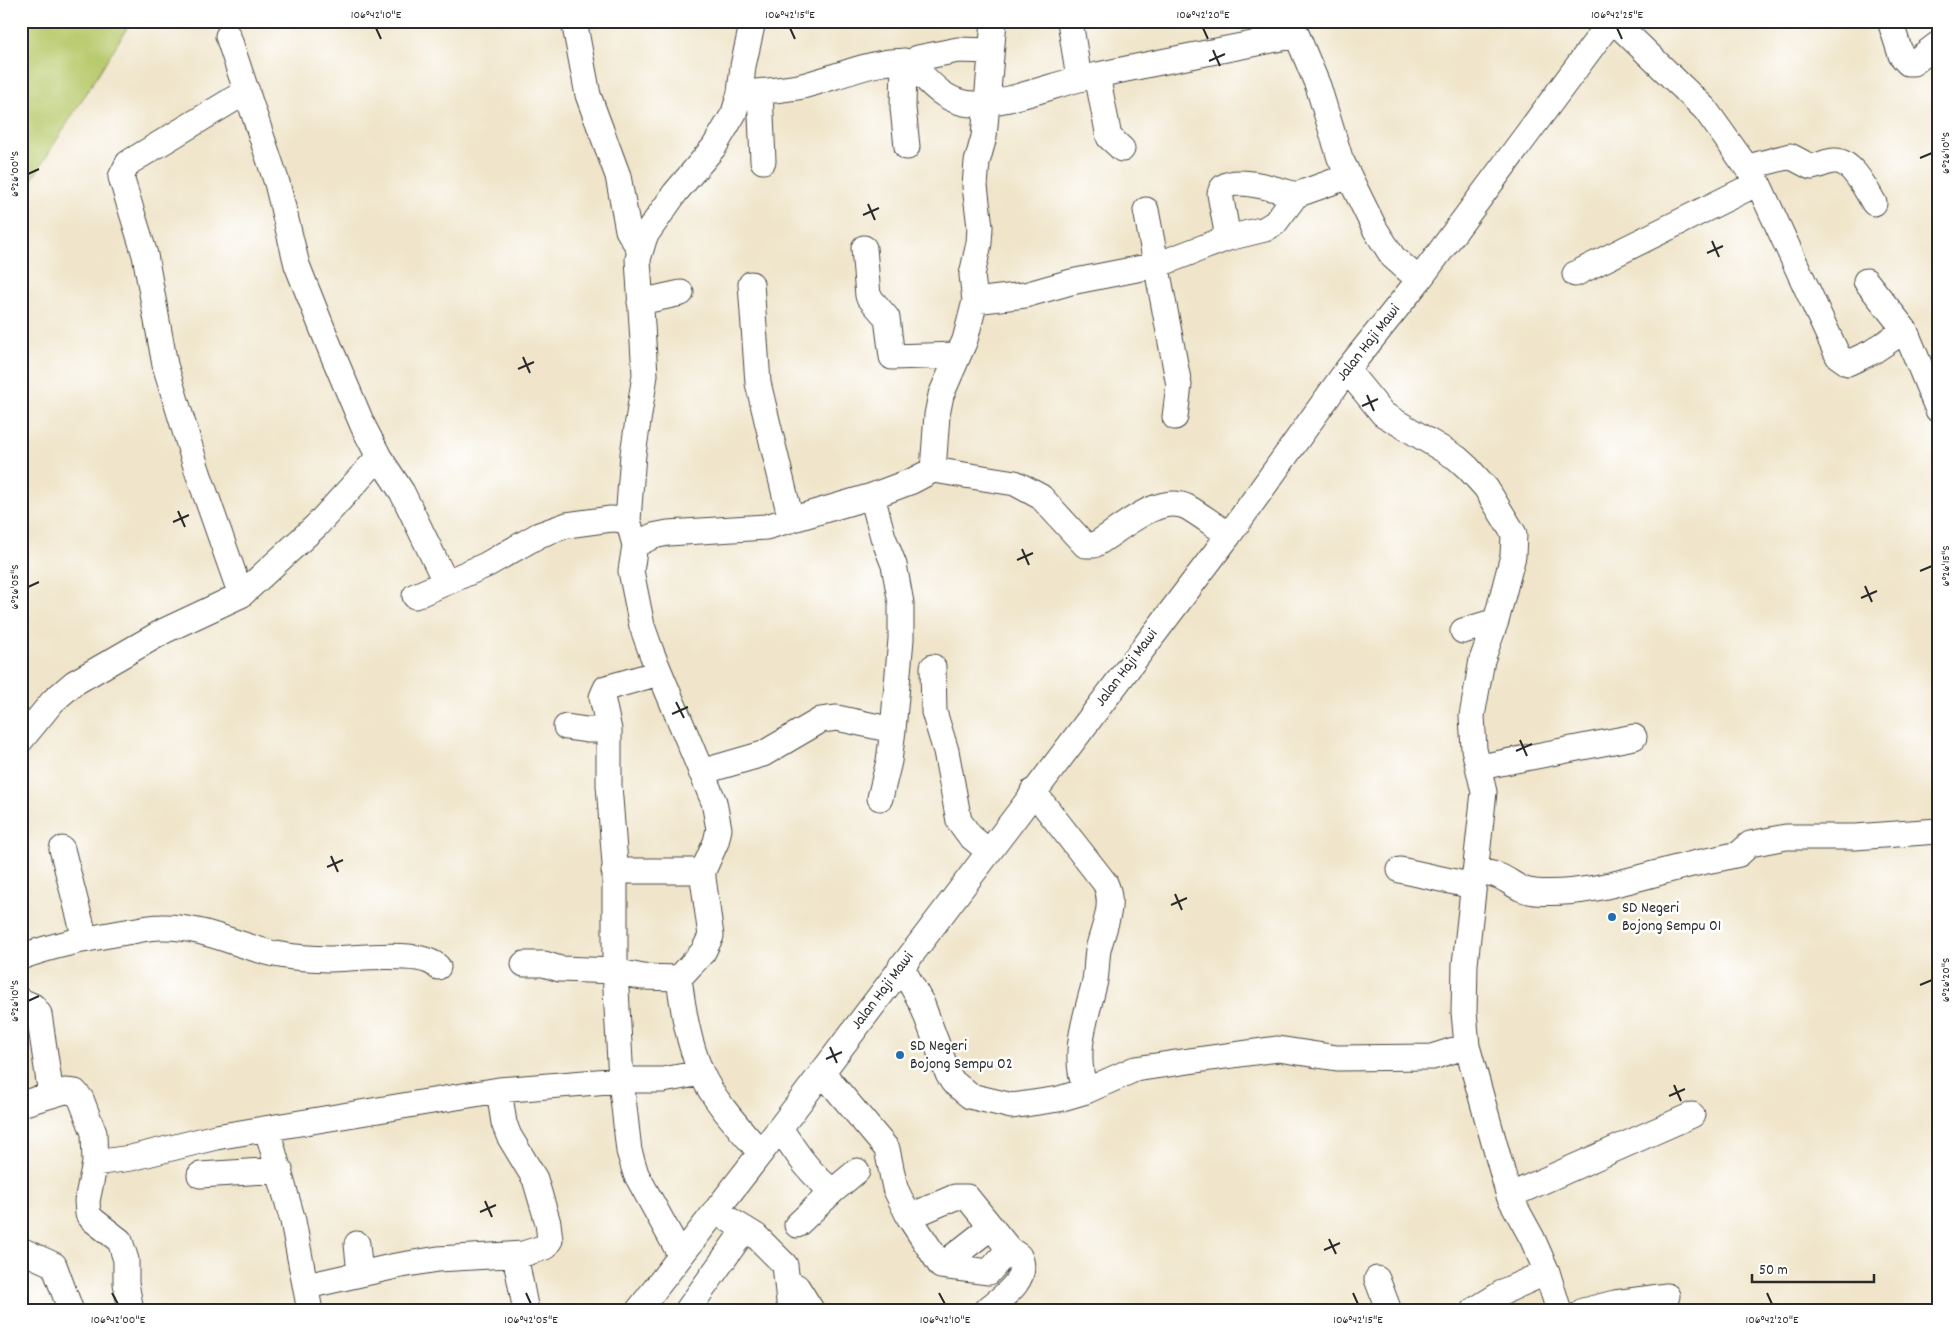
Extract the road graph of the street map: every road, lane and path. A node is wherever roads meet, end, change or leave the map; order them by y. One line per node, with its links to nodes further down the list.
1 (574, 21): 26 (street)
2 (754, 21): 14 (street)
3 (994, 21): 10 (street)
4 (1070, 21): 12 (street)
5 (1613, 21): 19 (street); 29 (street, Jalan Haji Mawi)
6 (1890, 21): 9 (street)
7 (1293, 28): 12 (street); 20 (street)
8 (228, 36): 13 (street)
9 (1938, 44)
10 (991, 51): 11 (street); 15 (street)
11 (911, 60): 14 (street); 15 (street); 16 (street)
12 (1088, 77): 15 (street); 17 (street)
13 (247, 91): 40 (street); 48 (street)
14 (750, 92): 18 (street); 26 (street)
15 (988, 103): 33 (street)
16 (907, 147)
17 (1122, 149)
18 (763, 161)
19 (1753, 175): 22 (street); 28 (street); 35 (street)
20 (1349, 176): 21 (street); 29 (street)
21 (1296, 195): 24 (street); 24 (street)
22 (1874, 203)
23 (1146, 210): 27 (street)
24 (1228, 238): 27 (street)
25 (864, 248): 36 (street)
26 (640, 250): 34 (street)
27 (1157, 265): 33 (street); 39 (street)
28 (1575, 274)
29 (1418, 280): 37 (street, Jalan Haji Mawi)
30 (1866, 281): 35 (street)
31 (751, 284): 44 (street)
32 (681, 294): 34 (street)
33 (975, 301): 36 (street)
34 (640, 302): 43 (street)
35 (1905, 330): 38 (street)
36 (958, 355): 41 (street)
37 (1348, 370): 45 (street, Jalan Haji Mawi); 50 (street)
38 (1938, 410)
39 (1175, 417)
40 (379, 457): 47 (street); 48 (street)
41 (933, 470): 42 (street); 45 (street)
42 (872, 496): 44 (street); 56 (street)
43 (628, 520): 46 (street); 47 (street)
44 (791, 520): 46 (street)
45 (1229, 535): 61 (street, Jalan Haji Mawi)
46 (635, 546): 53 (street)
47 (446, 581): 49 (street)
48 (241, 595): 58 (street)
49 (415, 596)
50 (1496, 621): 51 (street); 59 (street)
51 (1462, 631)
52 (933, 667): 65 (street)
53 (660, 673): 55 (street); 60 (street)
54 (566, 727): 55 (street)
55 (609, 730): 67 (street)
56 (893, 730): 60 (street); 62 (street)
57 (1634, 737): 59 (street)
58 (21, 740)
59 (1480, 767): 69 (street)
60 (701, 772): 68 (street)
61 (1033, 791): 65 (street, Jalan Haji Mawi); 83 (street)
62 (880, 798)
63 (1938, 831): 69 (street)
64 (62, 848): 70 (street)
65 (988, 851): 73 (street, Jalan Haji Mawi)
66 (1400, 870): 69 (street)
67 (614, 871): 68 (street); 75 (street)
68 (703, 871): 76 (street)
69 (1474, 879): 78 (street)
70 (85, 939): 71 (street); 74 (street)
71 (21, 957)
72 (524, 964): 75 (street)
73 (901, 966): 79 (street, Jalan Haji Mawi); 83 (street)
74 (438, 967)
75 (615, 971): 76 (street); 81 (street)
76 (679, 978): 80 (street)
77 (21, 1001): 84 (street)
78 (1467, 1046): 83 (street); 95 (street)
79 (822, 1072): 87 (street, Jalan Haji Mawi); 97 (street)
80 (701, 1073): 81 (street); 89 (street)
81 (621, 1080): 82 (street); 104 (street)
82 (499, 1090): 88 (street); 105 (street)
83 (1086, 1091)
84 (51, 1095): 85 (street); 90 (street)
85 (21, 1104)
86 (1692, 1115): 95 (street)
87 (780, 1128): 89 (street, Jalan Haji Mawi); 94 (street)
88 (268, 1129): 90 (street); 91 (street)
89 (760, 1152): 96 (street, Jalan Haji Mawi)
90 (95, 1164): 114 (street)
91 (280, 1170): 93 (street); 111 (street)
92 (857, 1171): 94 (street)
93 (200, 1176)
94 (833, 1191): 98 (street)
95 (1509, 1196): 107 (street)
96 (715, 1211): 100 (street); 104 (street, Jalan Haji Mawi)
97 (909, 1217): 99 (street); 106 (street)
98 (797, 1225)
99 (991, 1227): 102 (street); 106 (street)
100 (745, 1229): 110 (street); 118 (street)
101 (357, 1244): 108 (street)
102 (1009, 1249): 106 (street); 121 (street)
103 (21, 1250): 113 (street)
104 (680, 1254): 117 (street, Jalan Haji Mawi)
105 (515, 1255): 108 (street); 116 (street)
106 (941, 1266)
107 (1547, 1272): 123 (street); 124 (street)
108 (360, 1274): 111 (street)
109 (1377, 1278): 122 (street)
110 (788, 1282): 119 (street); 120 (street)
111 (307, 1286): 115 (street)
112 (1667, 1296): 125 (street)
113 (71, 1311)
114 (131, 1311)
115 (310, 1311)
116 (526, 1311)
117 (638, 1311)
118 (687, 1311)
119 (790, 1311)
120 (812, 1311)
121 (985, 1311)
122 (1388, 1311)
123 (1473, 1311)
124 (1559, 1311)
125 (1583, 1311)

